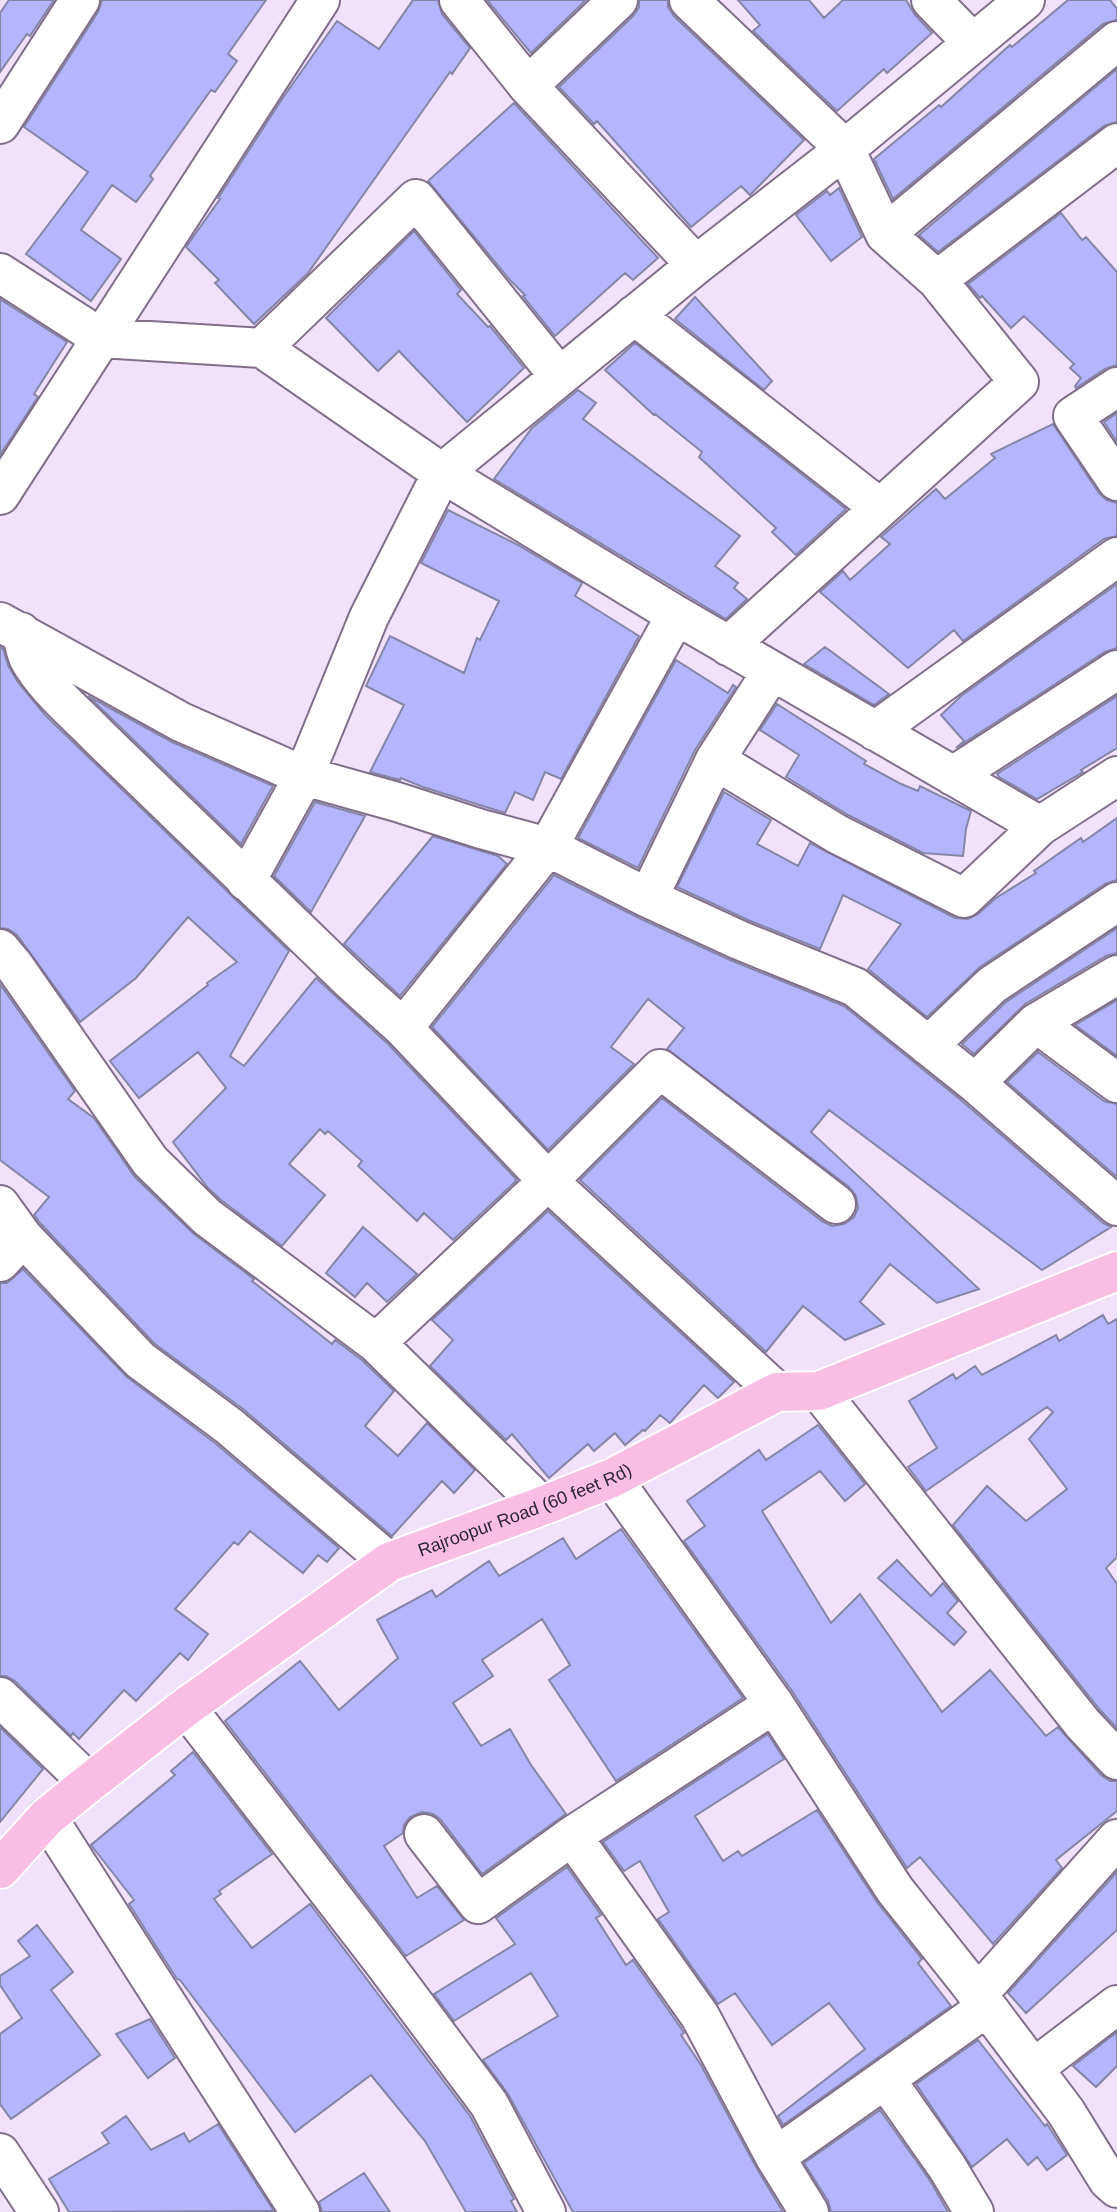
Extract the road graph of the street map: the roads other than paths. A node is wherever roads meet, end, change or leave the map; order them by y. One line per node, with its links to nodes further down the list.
1 (80, 0): 11 (street)
2 (320, 0): 19 (street)
3 (459, 0): 10 (street)
4 (618, 0): 10 (street)
5 (689, 0): 13 (street)
6 (932, 0): 9 (street)
7 (1025, 0): 9 (street)
8 (1117, 41): 14 (street)
9 (972, 42): 13 (street)
10 (528, 86): 15 (street)
11 (1, 121)
12 (1117, 143): 17 (street)
13 (845, 149): 14 (street); 15 (street)
14 (886, 234): 17 (street)
15 (696, 265): 18 (street)
16 (0, 273): 19 (street)
17 (937, 280): 26 (street)
18 (634, 315): 21 (street); 26 (street)
19 (102, 338): 20 (street); 25 (street)
20 (262, 348): 21 (street); 23 (street)
21 (559, 376): 23 (street)
22 (1117, 387): 24 (street)
23 (442, 473): 28 (street); 35 (street)
24 (1117, 481)
25 (0, 495)
26 (880, 508): 30 (street)
27 (1117, 556): 33 (street)
28 (676, 615): 30 (street); 39 (street)
29 (7, 638): 35 (street); 40 (street)
30 (728, 646): 32 (street)
31 (1117, 670): 36 (street)
32 (772, 671): 33 (street); 34 (street)
33 (875, 731): 36 (street)
34 (715, 760): 38 (street); 41 (street)
35 (304, 776): 39 (street); 40 (street)
36 (953, 776): 38 (street)
37 (1117, 776): 38 (street)
38 (1040, 826)
39 (548, 847): 41 (street); 46 (street)
40 (246, 881): 46 (street)
41 (648, 898): 47 (street)
42 (1117, 902): 47 (street)
43 (0, 949): 56 (street)
44 (1117, 975): 45 (street)
45 (1036, 1023): 48 (street); 49 (street)
46 (403, 1028): 50 (street)
47 (928, 1046): 48 (street)
48 (975, 1083): 53 (street)
49 (1117, 1083)
50 (548, 1181): 51 (street); 56 (street); 58 (street)
51 (836, 1204)
52 (0, 1205): 54 (street)
53 (1117, 1206)
54 (12, 1250): 61 (street)
55 (1117, 1271): 57 (main road, Rajroopur Road (60 feet Rd))
56 (376, 1343): 60 (street)
57 (819, 1391): 58 (main road, Rajroopur Road (60 feet Rd)); 65 (street)
58 (777, 1392): 59 (main road, Rajroopur Road (60 feet Rd))
59 (612, 1478): 60 (main road, Rajroopur Road (60 feet Rd)); 63 (street)
60 (542, 1506): 61 (main road, Rajroopur Road (60 feet Rd))
61 (389, 1562): 64 (main road, Rajroopur Road (60 feet Rd))
62 (0, 1697): 66 (street)
63 (774, 1704): 69 (street); 72 (street)
64 (186, 1707): 66 (main road, Rajroopur Road (60 feet Rd)); 81 (street)
65 (1117, 1760)
66 (89, 1783): 67 (main road, Rajroopur Road (60 feet Rd))
67 (47, 1817): 71 (main road, Rajroopur Road (60 feet Rd)); 80 (street)
68 (425, 1834): 69 (street)
69 (572, 1836): 77 (street)
70 (1117, 1839): 72 (street)
71 (0, 1869)
72 (982, 2001): 74 (street); 75 (street)
73 (1117, 2005): 74 (street)
74 (1034, 2068): 78 (street)
75 (886, 2080): 77 (street); 83 (street)
76 (0, 2153): 79 (street)
77 (775, 2157): 82 (street)
78 (1117, 2188)
79 (39, 2212)
80 (300, 2212)
81 (547, 2212)
82 (809, 2212)
83 (974, 2212)

